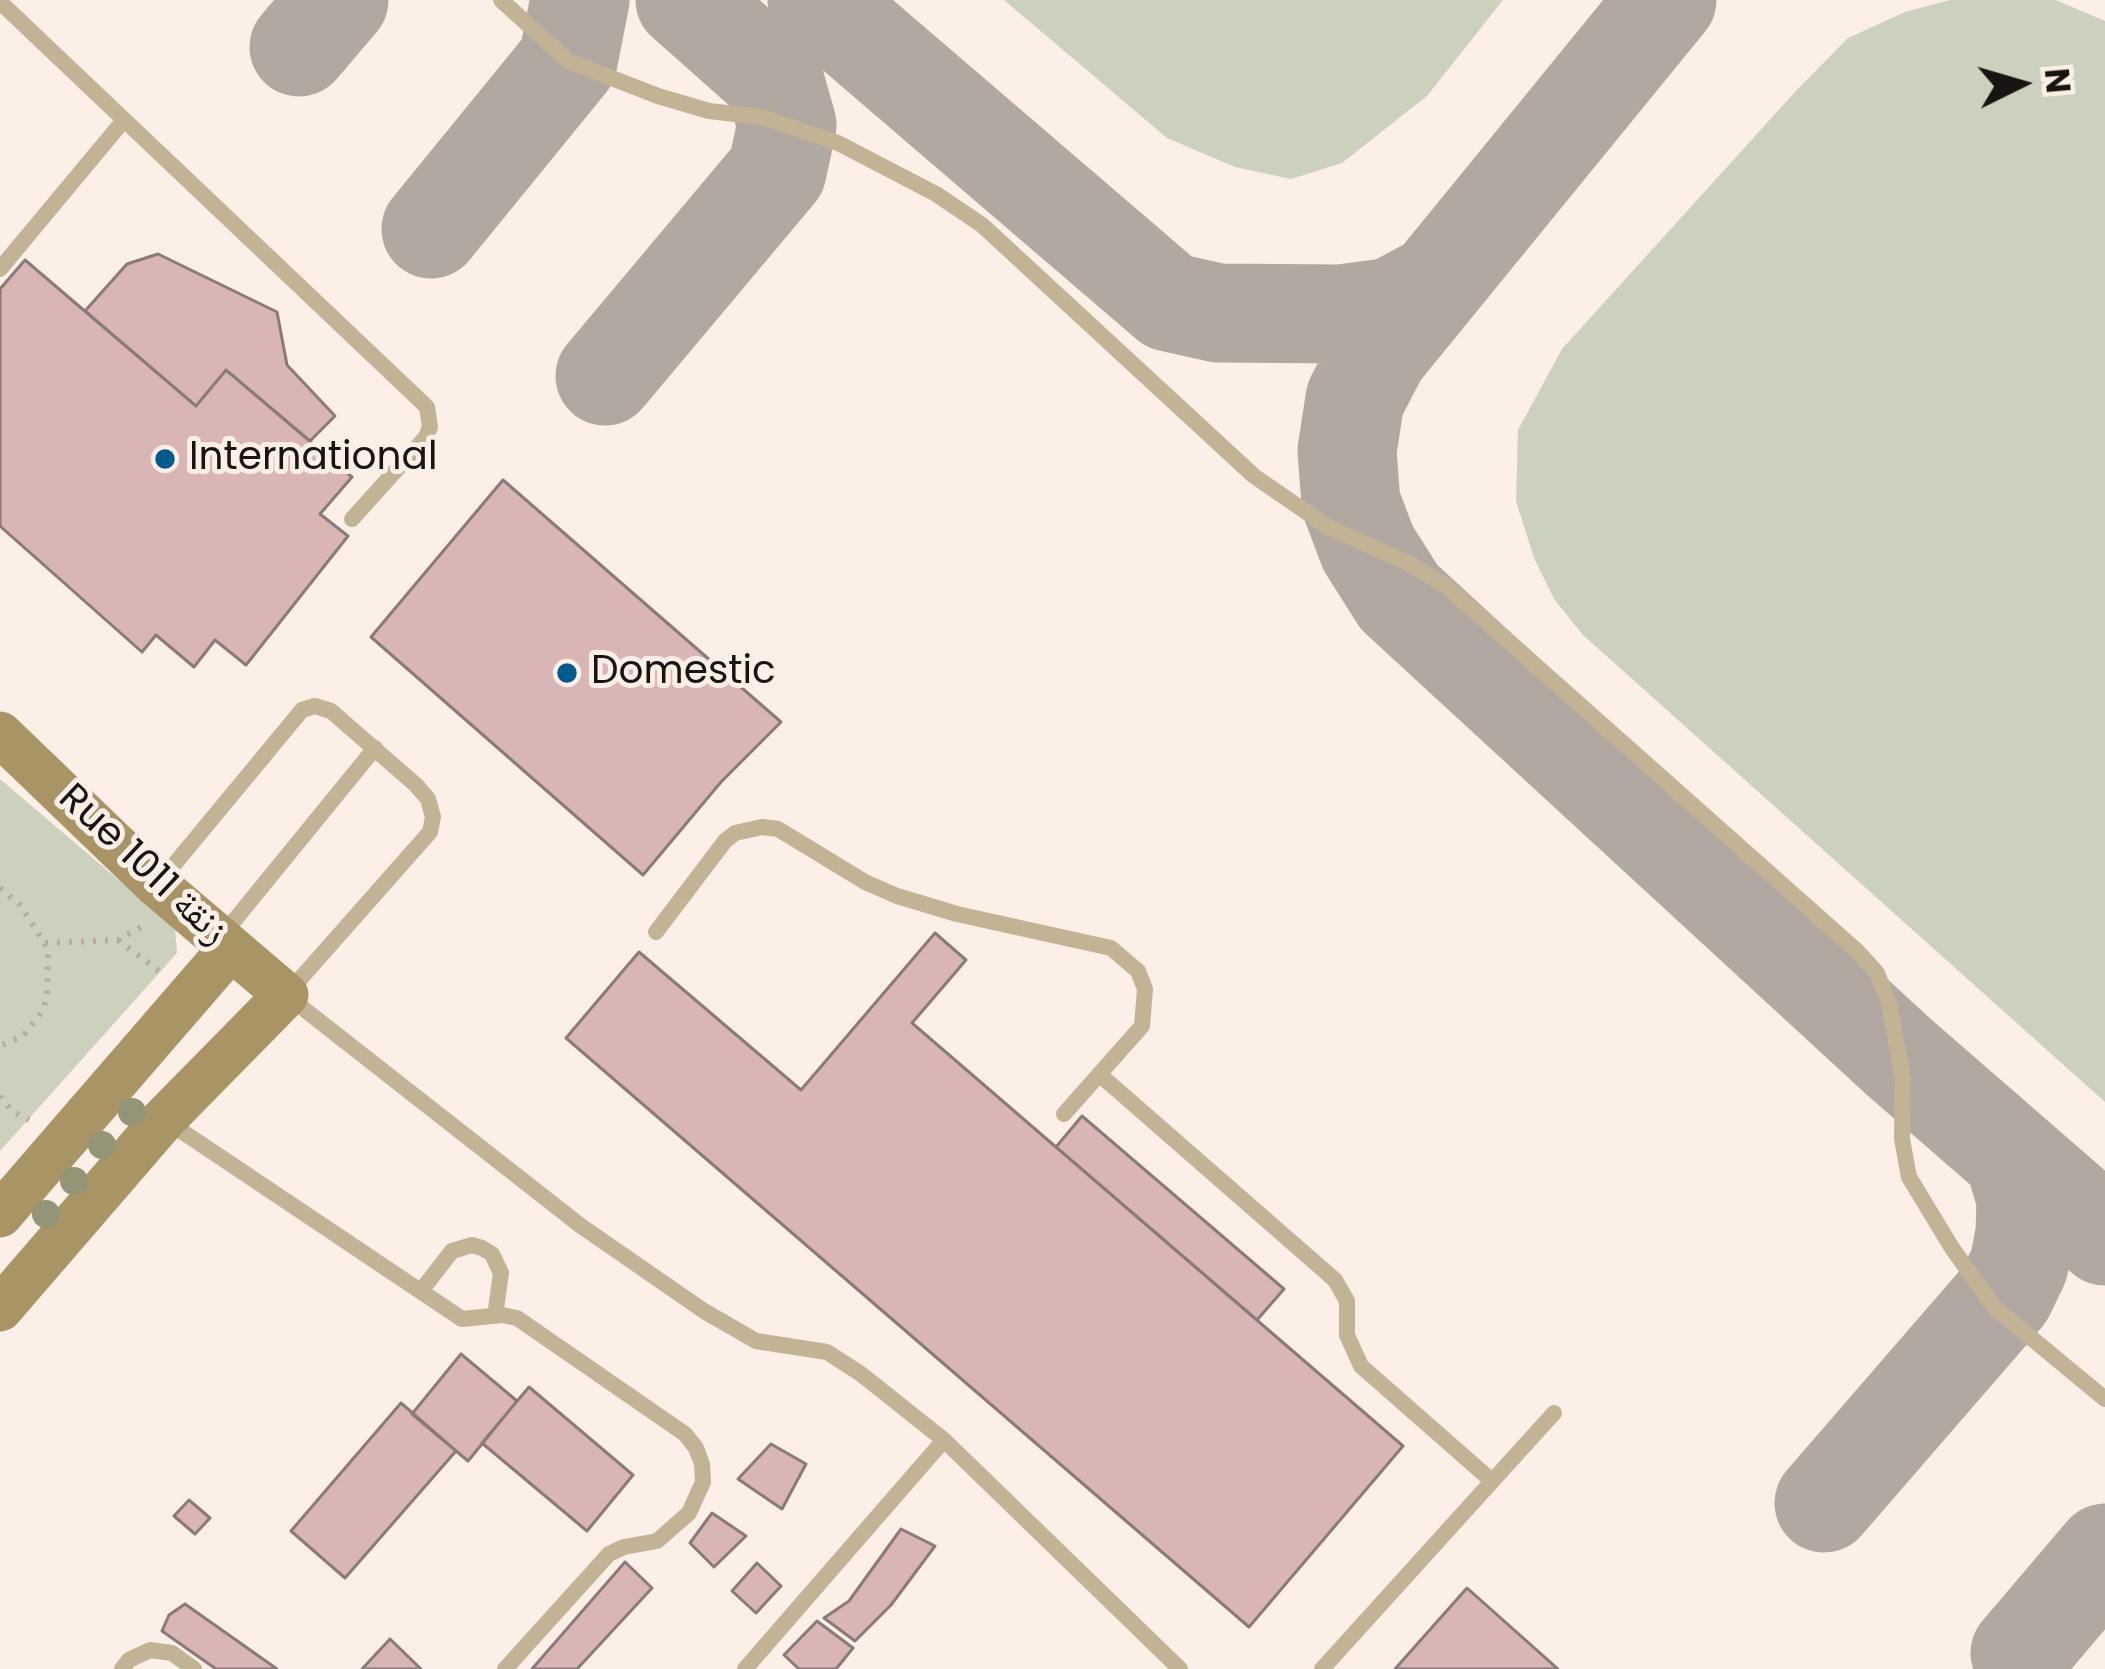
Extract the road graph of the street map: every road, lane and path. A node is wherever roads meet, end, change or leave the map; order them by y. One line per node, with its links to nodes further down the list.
1 (501, 0): 25 (lane)
2 (0, 2): 3 (lane)
3 (124, 120): 4 (lane); 5 (lane)
4 (0, 269)
5 (352, 519)
6 (0, 734): 9 (main road, Rue 1011 زنقة)
7 (375, 748): 9 (lane); 13 (lane); 15 (lane)
8 (0, 888): 12 (path)
9 (162, 889): 11 (path); 13 (main road, Rue 1011 زنقة)
10 (656, 932): 17 (lane)
11 (118, 940): 12 (path); 14 (path)
12 (46, 943): 16 (path)
13 (225, 944): 14 (main road); 15 (main road, Rue 1011 زنقة)
14 (191, 995): 18 (main road)
15 (286, 995): 20 (main road); 27 (lane)
16 (0, 1046)
17 (1099, 1074): 19 (lane); 28 (lane)
18 (113, 1084): 20 (main road); 21 (main road)
19 (1064, 1114)
20 (164, 1119): 22 (lane); 23 (main road)
21 (0, 1215)
22 (421, 1291): 24 (lane); 24 (lane)
23 (0, 1309)
24 (495, 1316): 31 (lane)
25 (2105, 1399)
26 (1554, 1412): 28 (lane)
27 (944, 1440): 32 (lane); 33 (lane)
28 (1492, 1481): 34 (lane)
29 (122, 1669): 30 (lane)
30 (194, 1669)
31 (505, 1669)
32 (745, 1669)
33 (1180, 1669)
34 (1322, 1669)

